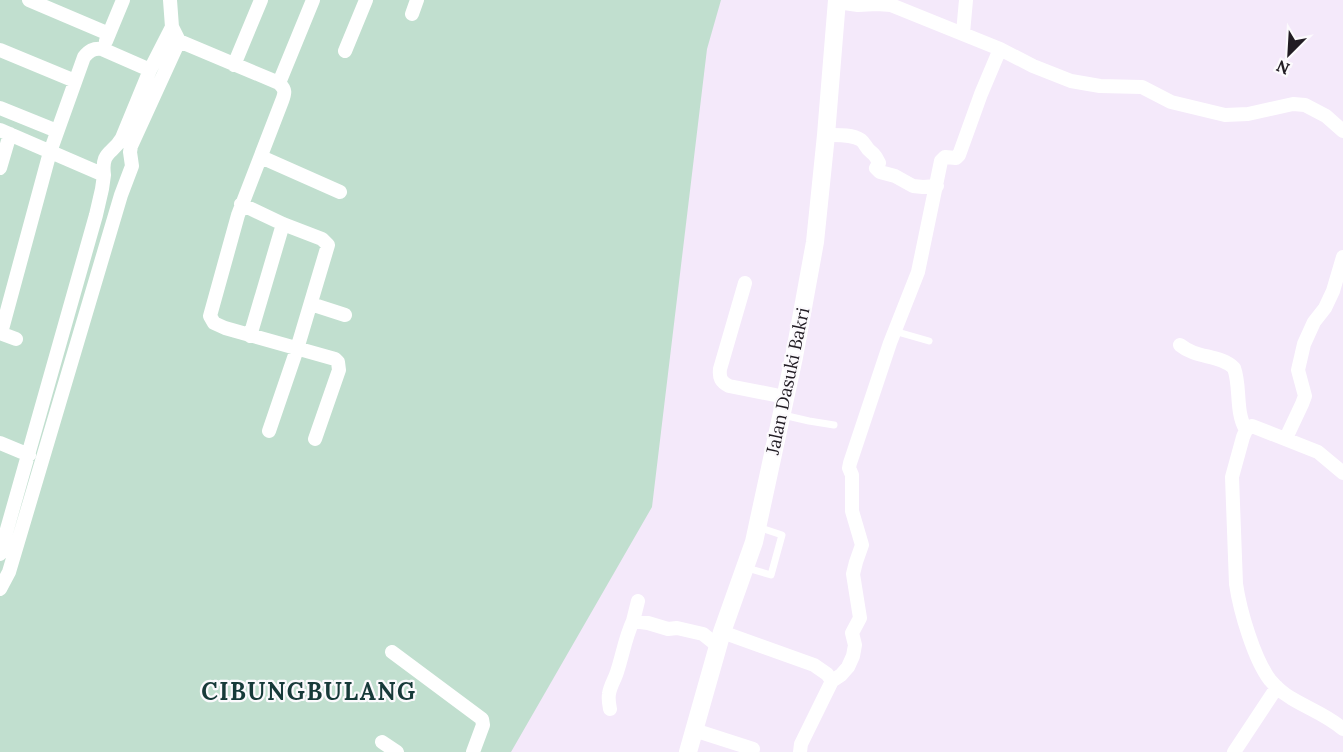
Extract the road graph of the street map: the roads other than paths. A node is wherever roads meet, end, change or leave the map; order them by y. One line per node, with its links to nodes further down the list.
1 (29, 0): 11 (street)
2 (123, 0): 11 (street)
3 (170, 0): 9 (street)
4 (261, 0): 17 (street)
5 (314, 0): 20 (street)
6 (366, 0): 16 (street)
7 (966, 0): 10 (street)
8 (837, 1): 10 (street); 25 (main road, Jalan Dasuki Bakri)
9 (172, 27): 12 (street); 18 (street)
10 (963, 33): 14 (street)
11 (109, 34): 13 (street)
12 (179, 41): 17 (street); 57 (street)
13 (102, 49): 18 (street); 19 (street)
14 (1000, 49): 23 (street); 30 (street)
15 (0, 50): 19 (street)
16 (345, 51)
17 (234, 65): 20 (street)
18 (150, 70): 29 (street)
19 (75, 81): 22 (street)
20 (279, 83): 27 (street)
21 (0, 108): 22 (street)
22 (57, 131): 26 (street)
23 (1343, 131)
24 (5, 132): 26 (street); 28 (street)
25 (826, 135): 30 (street); 45 (main road, Jalan Dasuki Bakri)
26 (50, 152): 29 (street); 39 (street)
27 (261, 157): 31 (street); 32 (street)
28 (0, 168)
29 (104, 175): 52 (street)
30 (937, 186): 38 (street)
31 (340, 192)
32 (241, 204): 33 (street); 40 (street)
33 (283, 224): 36 (street); 40 (street)
34 (1343, 257): 49 (street)
35 (745, 283): 45 (street)
36 (311, 304): 37 (street); 44 (street)
37 (345, 315)
38 (894, 331): 42 (lane); 62 (street)
39 (1, 333): 41 (street)
40 (250, 336): 44 (street)
41 (16, 339)
42 (929, 341)
43 (1180, 345): 47 (street)
44 (297, 349): 48 (street); 50 (street)
45 (783, 406): 46 (lane); 54 (main road, Jalan Dasuki Bakri)
46 (834, 425)
47 (1246, 430): 49 (street); 63 (street)
48 (269, 431)
49 (1286, 438): 53 (street)
50 (315, 440)
51 (0, 443): 52 (street)
52 (29, 455): 55 (street)
53 (1343, 473)
54 (757, 527): 56 (main road, Jalan Dasuki Bakri); 56 (lane)
55 (0, 554)
56 (745, 567): 60 (main road, Jalan Dasuki Bakri)
57 (0, 589)
58 (638, 601): 59 (street)
59 (633, 621): 60 (street); 64 (street)
60 (720, 639): 62 (street); 66 (main road, Jalan Dasuki Bakri)
61 (392, 652): 70 (street)
62 (832, 681): 72 (street)
63 (1277, 687): 65 (street); 73 (street)
64 (610, 709)
65 (1343, 729)
66 (694, 730): 68 (street); 71 (main road, Jalan Dasuki Bakri)
67 (382, 742): 69 (street)
68 (753, 749)
69 (398, 752)
70 (473, 752)
71 (688, 752)
72 (800, 752)
73 (1234, 752)

